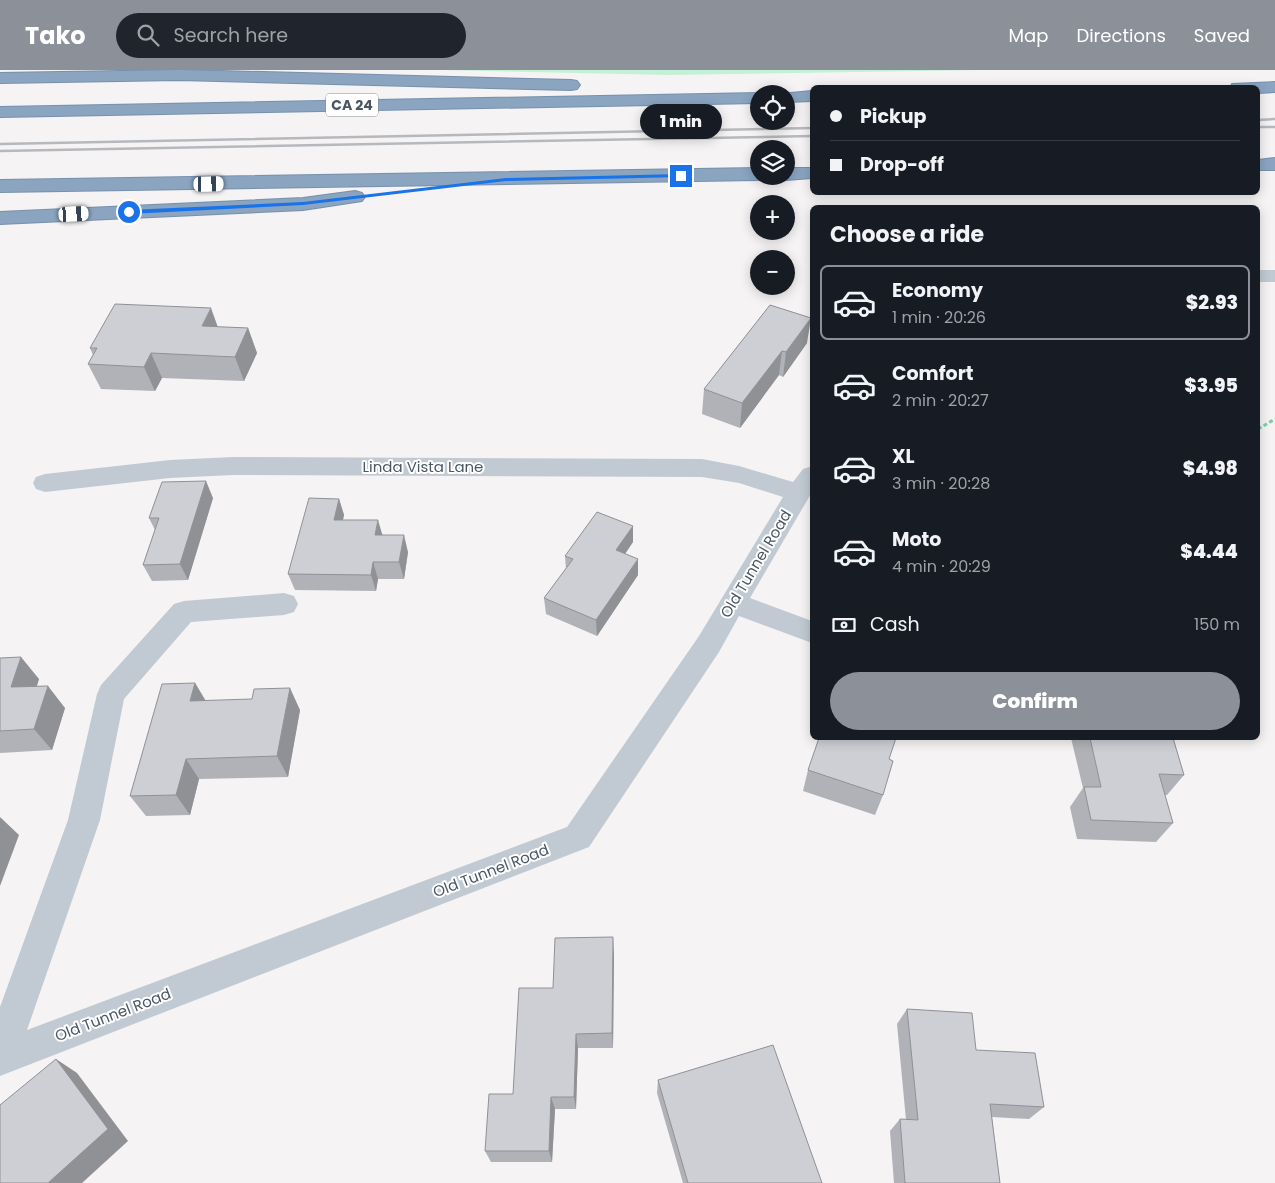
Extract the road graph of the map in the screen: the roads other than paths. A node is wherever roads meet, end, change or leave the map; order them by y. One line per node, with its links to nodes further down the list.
1 (0, 78): 7 (highway)
2 (1260, 87): 3 (highway)
3 (1275, 87)
4 (810, 96): 5 (highway)
5 (795, 97)
6 (750, 98): 7 (highway, CA 24)
7 (705, 99): 8 (highway, CA 24)
8 (0, 112)
9 (1275, 164): 10 (highway)
10 (1260, 165)
11 (810, 173): 13 (highway)
12 (750, 174): 14 (highway)
13 (795, 174)
14 (506, 180): 15 (highway); 16 (highway)
15 (0, 186)
16 (0, 218)
17 (1260, 276): 18 (street)
18 (1275, 276)
19 (44, 483): 20 (street, Linda Vista Lane)
20 (806, 484): 21 (street, Old Tunnel Road)
21 (733, 603): 23 (street); 24 (street, Old Tunnel Road)
22 (284, 604): 24 (street)
23 (810, 631)
24 (0, 1057)

